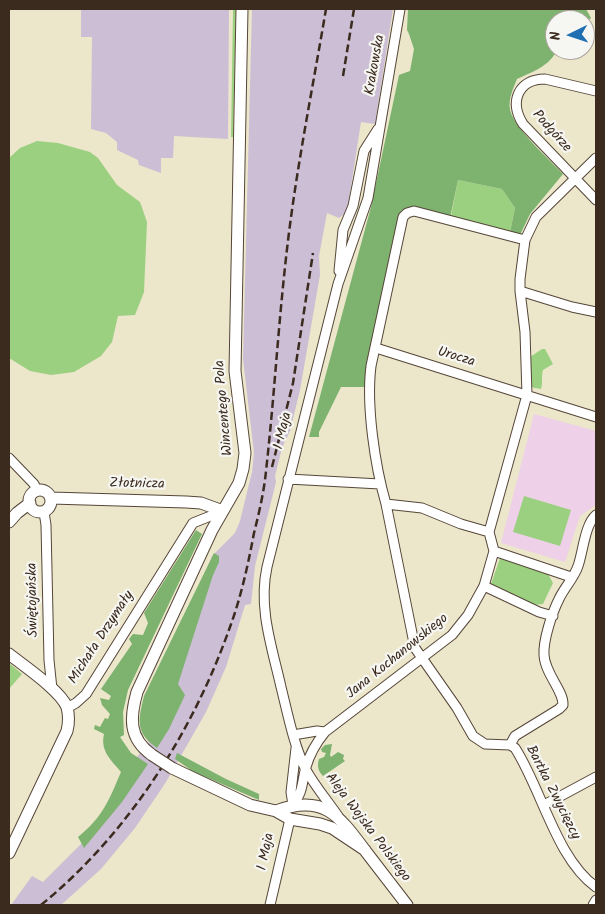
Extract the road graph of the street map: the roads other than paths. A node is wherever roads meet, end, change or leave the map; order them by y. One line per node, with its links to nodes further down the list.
1 (242, 9): 22 (street, Wincentego Pola)
2 (400, 9): 4 (street, Krakowska)
3 (596, 91): 6 (street, Podgórze)
4 (379, 126): 9 (street, 1 Maja); 9 (street)
5 (596, 158): 6 (street)
6 (576, 179): 7 (street, Podgórze); 8 (street)
7 (596, 200)
8 (525, 240): 10 (street); 12 (street, Bartka Zwycięzcy)
9 (338, 284): 16 (street, 1 Maja)
10 (520, 292): 11 (street); 13 (street)
11 (596, 312)
12 (376, 348): 13 (street, Urocza); 17 (street, Bartka Zwycięzcy)
13 (527, 395): 14 (street, Urocza); 26 (street)
14 (596, 417)
15 (9, 458): 18 (street)
16 (288, 479): 17 (street); 36 (street, 1 Maja)
17 (380, 484): 21 (street, Bartka Zwycięzcy)
18 (37, 491): 19 (street); 20 (street)
19 (51, 498): 22 (street, Złotnicza); 23 (street)
20 (30, 504): 23 (street); 25 (street)
21 (386, 504): 26 (street); 32 (street, Bartka Zwycięzcy)
22 (222, 511): 34 (street, Michała Drzymały); 44 (street, Wincentego Pola, bridge)
23 (44, 512): 33 (street, Świętojańska)
24 (596, 515): 28 (street)
25 (9, 522)
26 (489, 532): 27 (street)
27 (494, 550): 28 (street); 29 (street, Jana Kochanowskiego)
28 (571, 577): 30 (street)
29 (484, 586): 30 (street); 32 (street, Jana Kochanowskiego)
30 (553, 616): 38 (street)
31 (9, 654): 33 (street)
32 (422, 658): 35 (street, Jana Kochanowskiego); 38 (street, Bartka Zwycięzcy)
33 (52, 689): 34 (street)
34 (67, 708): 48 (street)
35 (326, 732): 36 (street); 37 (street, Jana Kochanowskiego)
36 (293, 735): 39 (street, 1 Maja)
37 (316, 744): 39 (street); 40 (street, Jana Kochanowskiego)
38 (510, 745): 43 (street, Bartka Zwycięzcy)
39 (296, 747): 40 (street, 1 Maja); 42 (street, 1 Maja)
40 (306, 769): 42 (street, 1 Maja); 45 (street, Aleja Wojska Polskiego)
41 (596, 777): 43 (street)
42 (293, 805): 44 (street); 45 (street); 46 (street, 1 Maja)
43 (544, 806): 49 (street, Bartka Zwycięzcy)
44 (276, 811): 46 (street, Wincentego Pola)
45 (338, 817): 47 (street, Aleja Wojska Polskiego)
46 (290, 819): 47 (street, Wincentego Pola); 51 (street, 1 Maja)
47 (365, 850): 52 (street, Aleja Wojska Polskiego)
48 (9, 853)
49 (596, 888)
50 (596, 900): 53 (street)
51 (270, 905)
52 (407, 905)
53 (593, 905)

